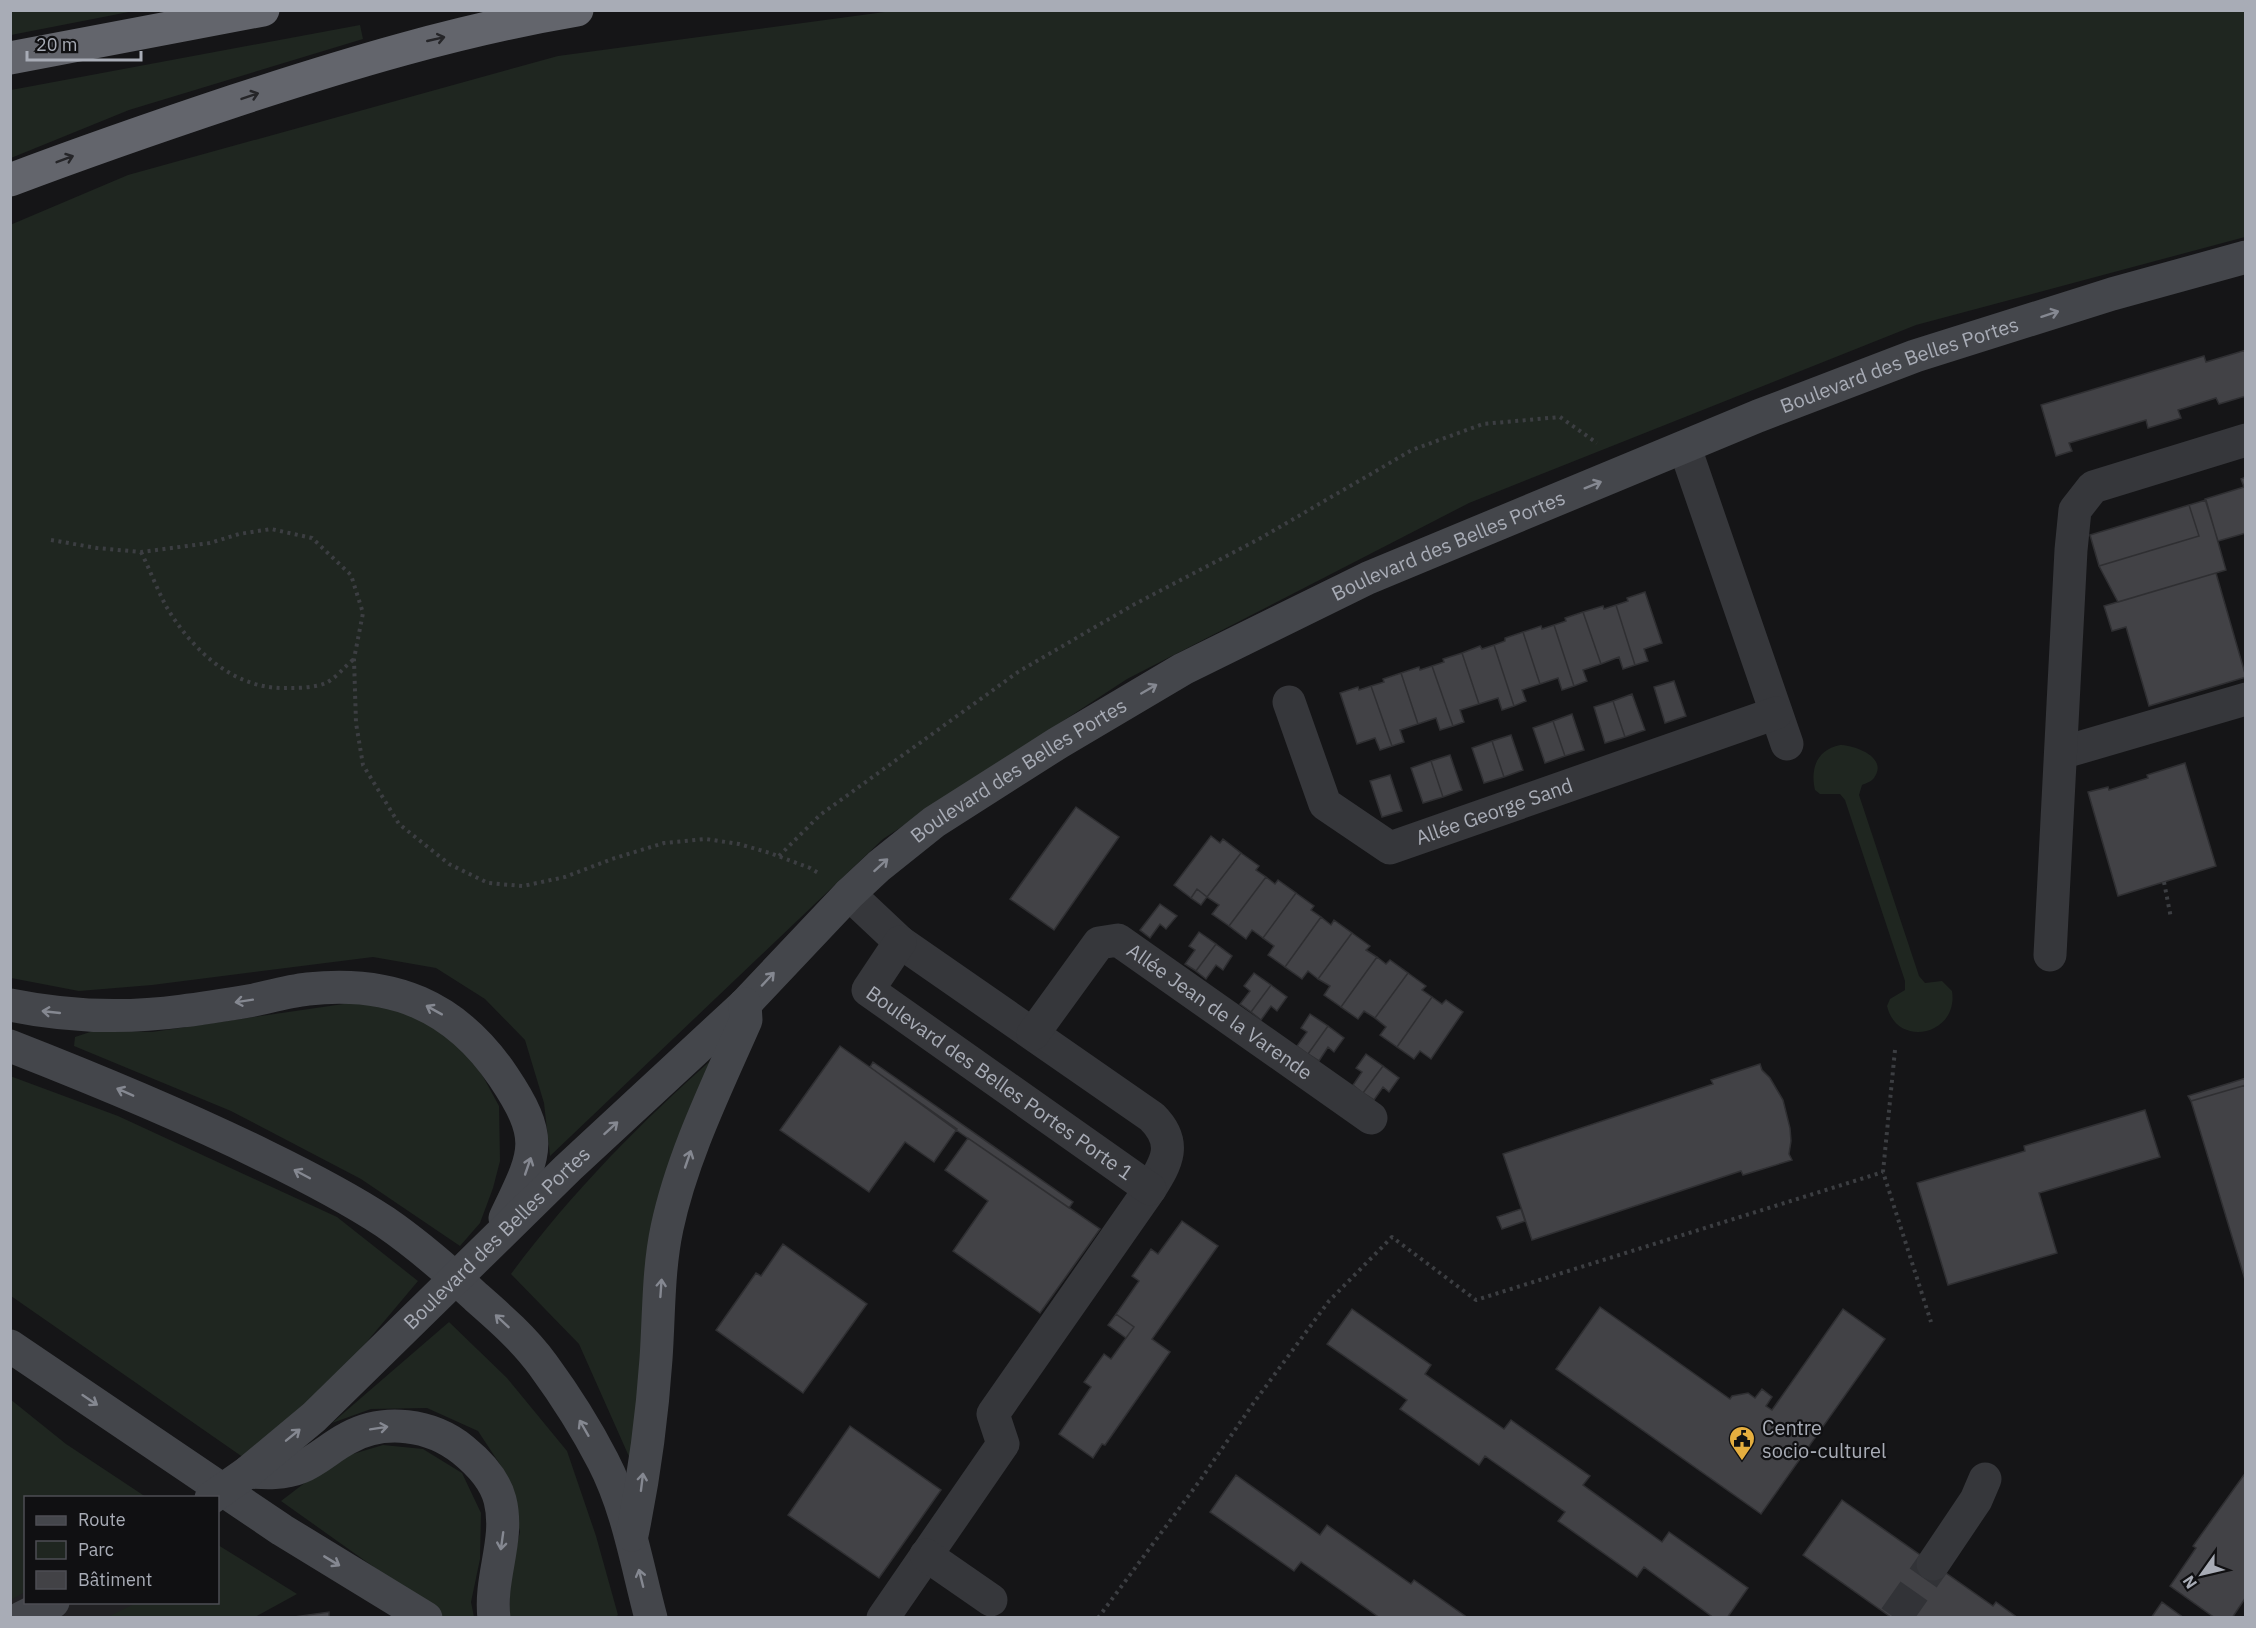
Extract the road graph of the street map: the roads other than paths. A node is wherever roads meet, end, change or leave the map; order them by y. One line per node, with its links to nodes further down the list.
1 (263, 10): 3 (highway)
2 (577, 10): 4 (highway, one-way to 2)
3 (10, 58)
4 (10, 180)
5 (2246, 257): 7 (street, Boulevard des Belles Portes, one-way to 5)
6 (2246, 440): 12 (street)
7 (1685, 448): 10 (street); 13 (street, Boulevard des Belles Portes, one-way to 7)
8 (2246, 699): 12 (street)
9 (1289, 702): 10 (street, Allée George Sand)
10 (1776, 713): 11 (street)
11 (1787, 744)
12 (2061, 753): 15 (street)
13 (839, 887): 14 (street, Boulevard des Belles Portes Porte 1); 16 (street, Boulevard des Belles Portes, one-way to 13)
14 (900, 942): 18 (street, Boulevard des Belles Portes Porte 1); 21 (street, Boulevard des Belles Portes Porte 1)
15 (2050, 955)
16 (745, 1004): 22 (street, Boulevard des Belles Portes, one-way to 16); 27 (street, one-way to 16)
17 (10, 1005): 22 (street, one-way to 17)
18 (1033, 1034): 20 (street, Allée Jean de la Varende); 21 (street, Boulevard des Belles Portes Porte 1)
19 (10, 1046): 27 (street, one-way to 19)
20 (1371, 1118)
21 (1150, 1189): 28 (street, Boulevard des Belles Portes Porte 1)
22 (495, 1238): 24 (street, Boulevard des Belles Portes, one-way to 22)
23 (10, 1346): 33 (street, one-way to 33)
24 (248, 1472): 26 (street, Boulevard des Belles Portes); 34 (street, one-way to 34)
25 (1985, 1479): 29 (street)
26 (212, 1496)
27 (632, 1539): 35 (street, one-way to 27)
28 (926, 1555): 30 (street); 36 (street, Boulevard des Belles Portes Porte 1)
29 (1933, 1564)
30 (991, 1600)
31 (49, 1604): 32 (street)
32 (21, 1617)
33 (426, 1617)
34 (494, 1617)
35 (651, 1617)
36 (883, 1617)

